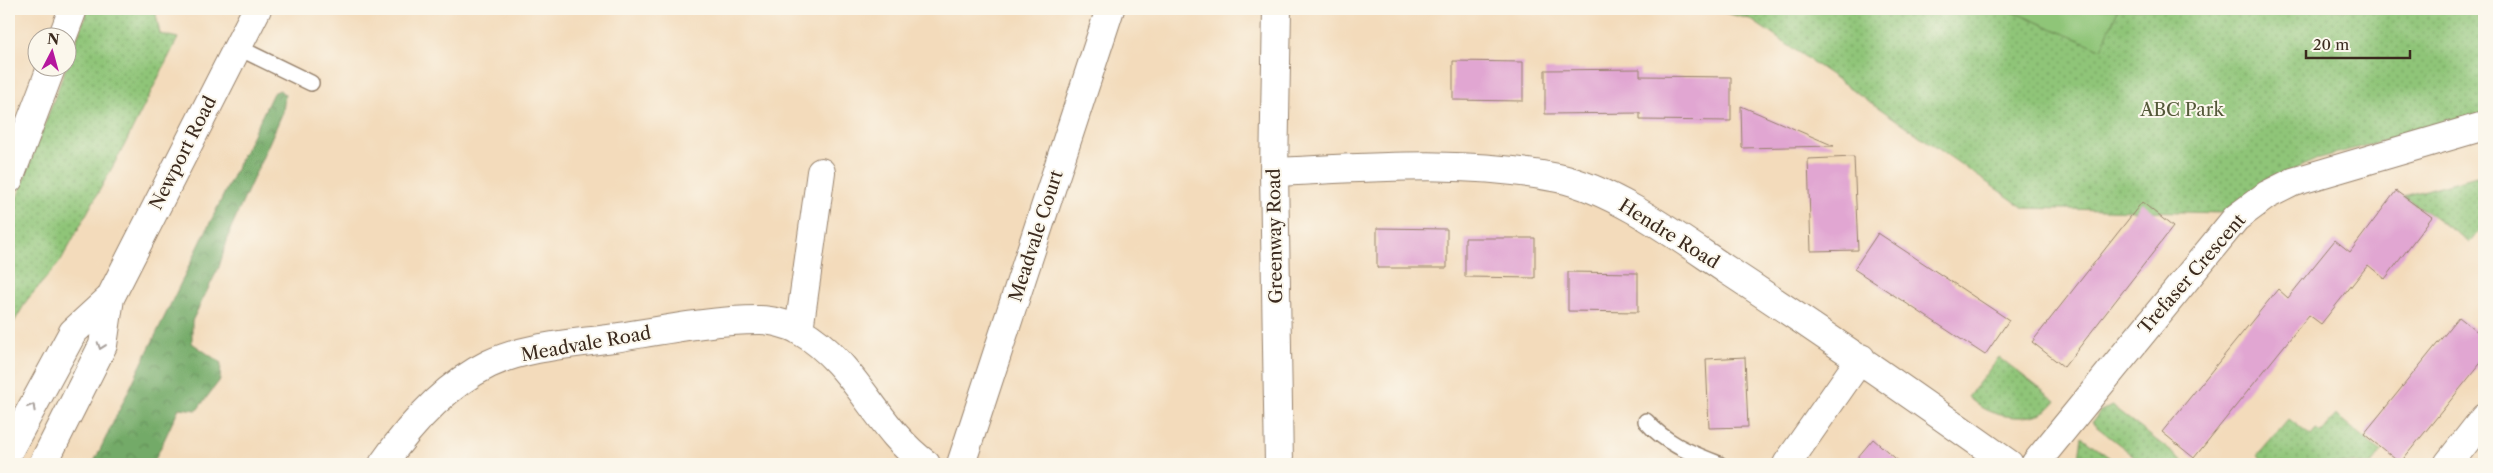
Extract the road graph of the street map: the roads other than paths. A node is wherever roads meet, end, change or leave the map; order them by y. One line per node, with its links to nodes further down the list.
1 (73, 9): 5 (street)
2 (257, 9): 6 (street, Newport Road)
3 (1110, 9): 22 (street, Meadvale Court)
4 (1277, 9): 11 (street, Greenway Road)
5 (66, 28)
6 (237, 47): 8 (lane); 13 (street, Newport Road)
7 (47, 78): 12 (street)
8 (311, 83)
9 (2484, 126): 27 (street, Trefaser Crescent)
10 (822, 172): 14 (street)
11 (1274, 172): 15 (street, Hendre Road); 23 (street, Greenway Road)
12 (9, 179)
13 (110, 298): 18 (street, Newport Road, one-way to 13); 19 (street, Newport Road, one-way to 19)
14 (800, 330): 20 (street, Meadvale Road); 21 (street, Meadvale Road)
15 (1861, 358): 25 (street); 26 (street, Hendre Road)
16 (2484, 418): 28 (street)
17 (1646, 421): 24 (lane)
18 (9, 450)
19 (43, 464)
20 (384, 464)
21 (926, 464)
22 (961, 464)
23 (1279, 464)
24 (1719, 464)
25 (1787, 464)
26 (2009, 464)
27 (2034, 464)
28 (2448, 464)

